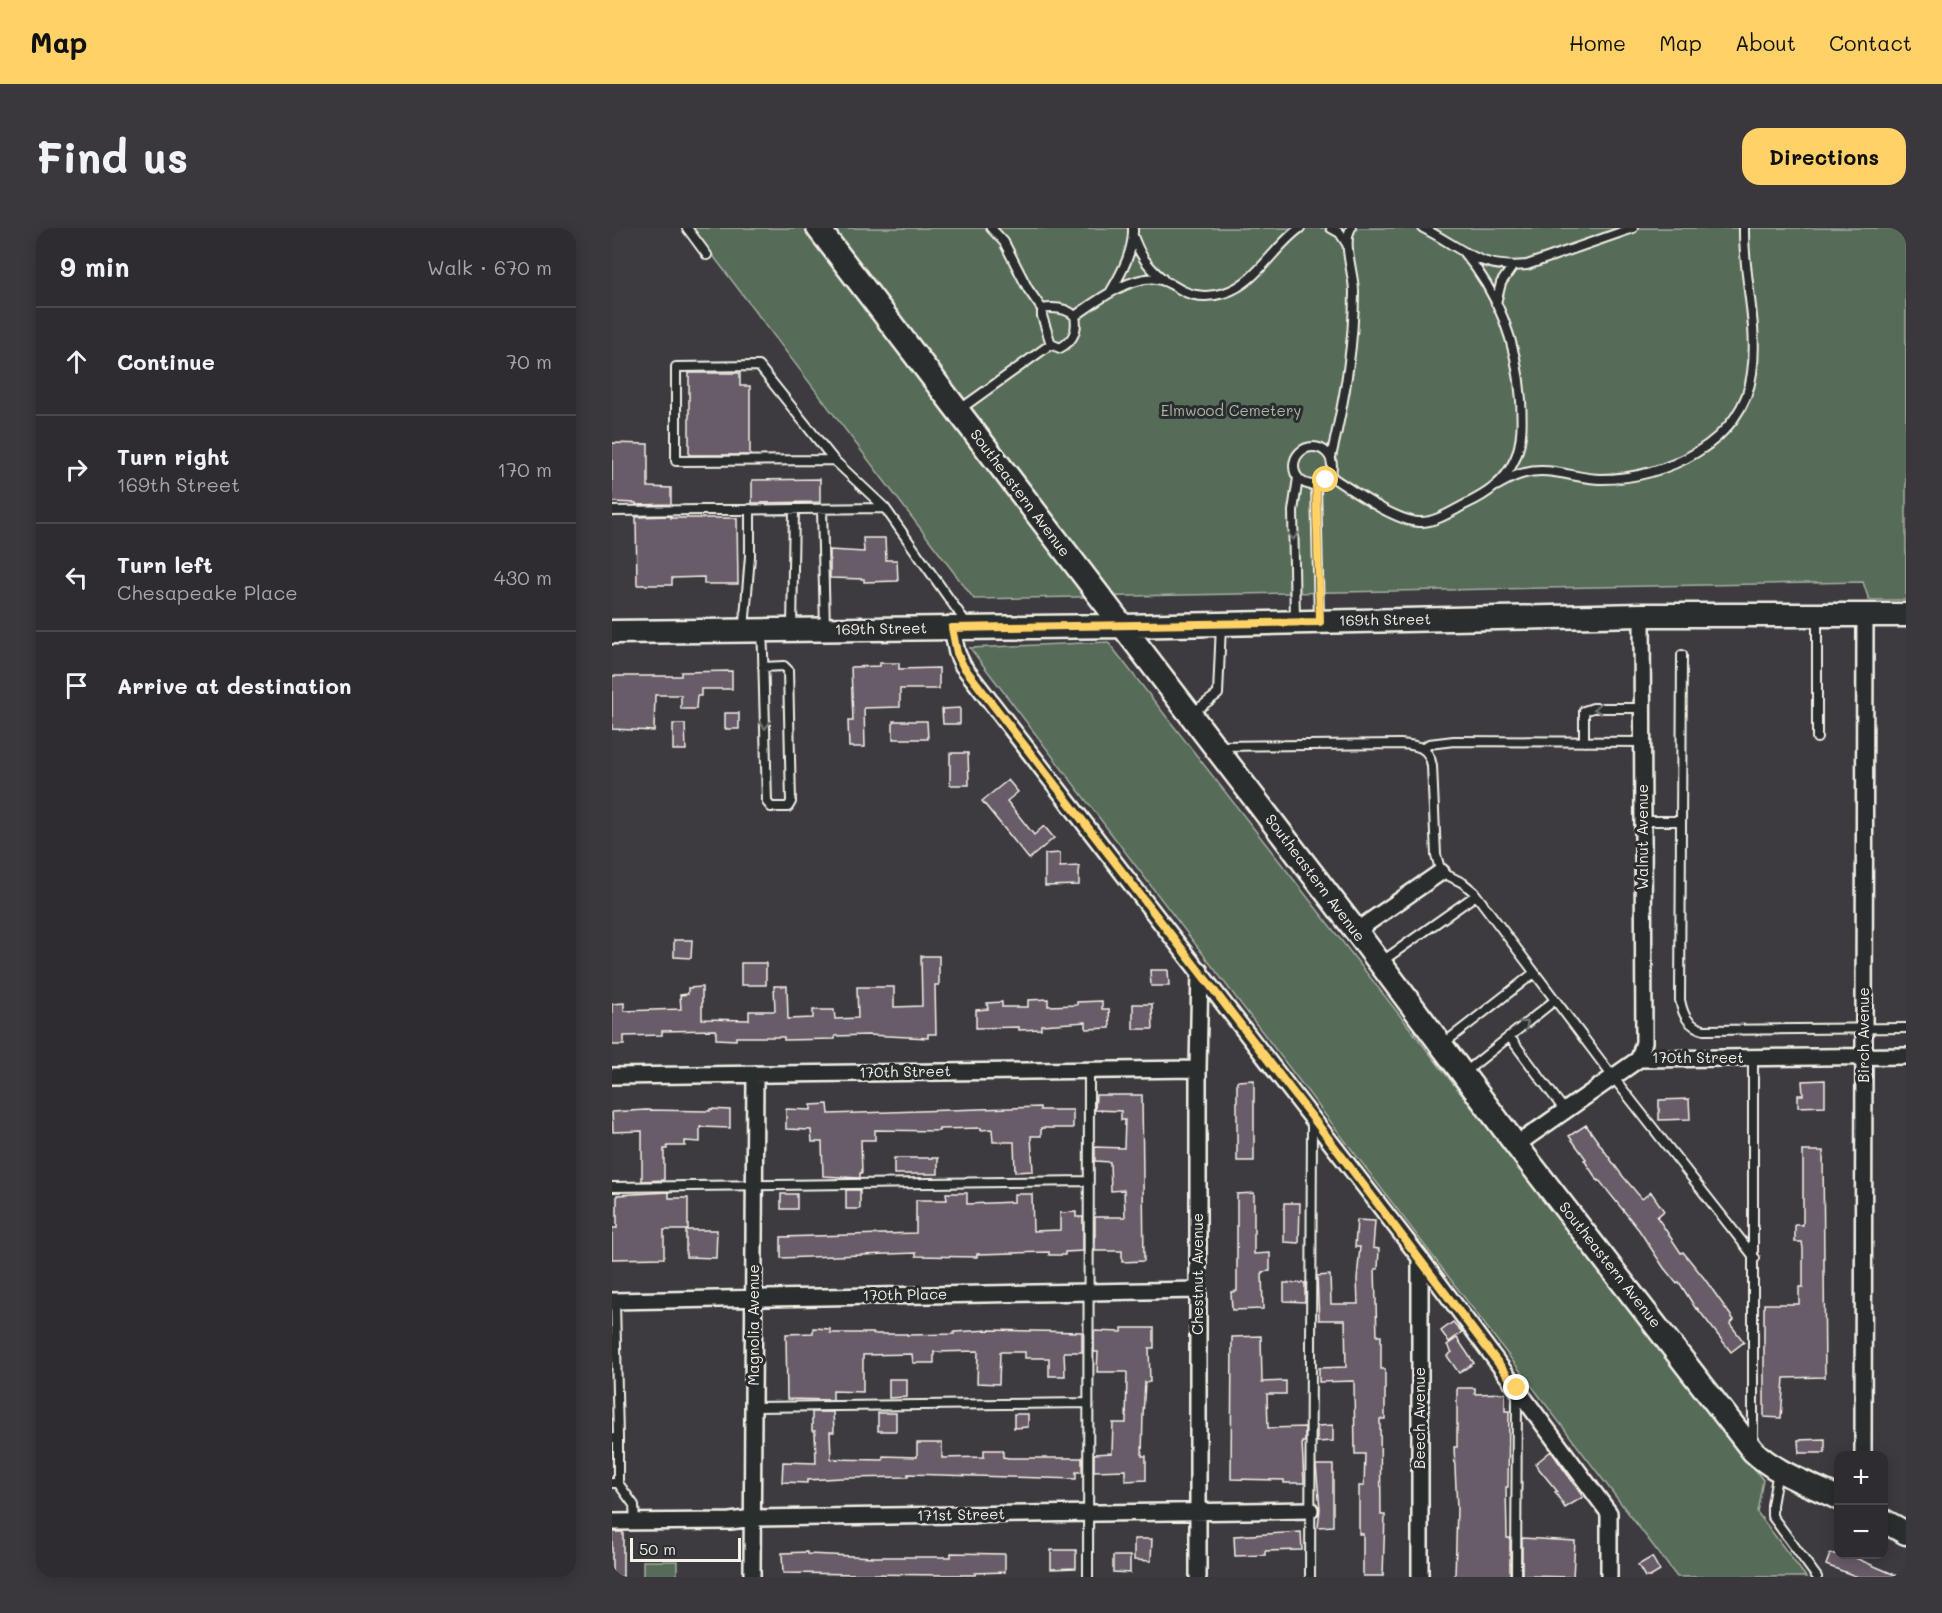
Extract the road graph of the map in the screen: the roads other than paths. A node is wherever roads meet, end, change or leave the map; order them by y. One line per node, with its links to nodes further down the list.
1 (687, 228): 13 (lane)
2 (818, 228): 21 (street, Southeastern Avenue)
3 (991, 228): 18 (lane)
4 (1300, 228): 15 (lane)
5 (1331, 228): 11 (lane)
6 (1350, 228): 11 (lane)
7 (1423, 228): 12 (lane)
8 (1633, 228): 14 (lane)
9 (1744, 228): 27 (lane)
10 (1133, 232): 15 (lane); 16 (lane)
11 (1347, 243): 22 (lane)
12 (1464, 253): 14 (lane); 17 (lane)
13 (707, 255)
14 (1512, 267): 17 (lane)
15 (1166, 282): 16 (lane)
16 (1111, 291): 19 (lane)
17 (1496, 303): 27 (lane)
18 (1042, 309): 19 (lane); 20 (lane)
19 (1076, 316): 20 (lane)
20 (1051, 344): 21 (lane)
21 (957, 411): 40 (street, Southeastern Avenue)
22 (1331, 457): 24 (lane); 25 (lane)
23 (834, 460): 23 (lane); 28 (lane)
24 (1330, 476): 26 (lane); 27 (lane)
25 (1298, 478): 26 (lane); 37 (lane, one-way to 37)
26 (1316, 485): 38 (lane)
27 (1496, 486)
28 (885, 508): 31 (lane); 41 (lane)
29 (750, 509): 30 (lane); 32 (lane); 43 (lane)
30 (794, 509): 31 (lane); 44 (lane)
31 (822, 509): 42 (lane)
32 (612, 511)
33 (1642, 615): 34 (street, 169th Street); 38 (street, 169th Street); 48 (street, Walnut Avenue)
34 (1817, 615): 35 (street, 169th Street); 50 (lane)
35 (1865, 615): 36 (street, 169th Street); 65 (street, Birch Avenue)
36 (1906, 615)
37 (1295, 622): 38 (street, 169th Street); 39 (street, 169th Street)
38 (1320, 622)
39 (1221, 624): 40 (street, 169th Street); 49 (lane)
40 (1122, 626): 41 (street, 169th Street); 49 (street, Southeastern Avenue)
41 (961, 628): 42 (street, 169th Street); 61 (street)
42 (825, 629): 44 (street, 169th Street)
43 (753, 630): 44 (street, 169th Street); 45 (street, 169th Street); 47 (lane)
44 (792, 630)
45 (612, 632)
46 (1682, 655): 56 (lane)
47 (763, 667): 47 (lane, one-way to 47)
48 (1642, 708): 51 (lane, one-way to 51); 52 (street, Walnut Avenue)
49 (1190, 715): 53 (street, Southeastern Avenue)
50 (1817, 738)
51 (1584, 742): 52 (lane); 54 (lane)
52 (1642, 742): 55 (street, Walnut Avenue)
53 (1214, 746): 54 (lane); 59 (street, Southeastern Avenue)
54 (1423, 748): 57 (lane)
55 (1643, 820): 56 (lane); 71 (street, Walnut Avenue)
56 (1681, 820): 65 (lane)
57 (1441, 872): 58 (lane); 59 (street)
58 (1476, 895): 60 (lane); 62 (lane)
59 (1356, 931): 60 (street, Southeastern Avenue)
60 (1380, 963): 67 (street, Southeastern Avenue)
61 (1200, 971): 72 (street, Chestnut Avenue); 79 (street)
62 (1534, 973): 63 (lane); 67 (lane)
63 (1555, 1000): 66 (lane, one-way to 63); 77 (lane)
64 (1906, 1028): 65 (lane)
65 (1864, 1029): 69 (street, Birch Avenue)
66 (1509, 1036): 75 (lane); 78 (lane)
67 (1442, 1046): 75 (street, Southeastern Avenue)
68 (1906, 1056): 69 (street, 170th Street)
69 (1864, 1057): 70 (street, 170th Street); 95 (street, Birch Avenue)
70 (1753, 1058): 71 (street, 170th Street); 85 (lane)
71 (1639, 1059): 77 (street, 170th Street)
72 (1198, 1069): 73 (street, 170th Street); 86 (street, Chestnut Avenue)
73 (1089, 1070): 74 (street, 170th Street); 81 (lane)
74 (755, 1074): 76 (street, 170th Street); 82 (street, Magnolia Avenue)
75 (1463, 1074): 80 (street, Southeastern Avenue)
76 (612, 1076)
77 (1613, 1077): 78 (street, 170th Street); 85 (lane)
78 (1565, 1111): 80 (street, 170th Street)
79 (1312, 1117): 84 (street); 99 (lane)
80 (1516, 1145): 94 (street, Southeastern Avenue)
81 (1088, 1181): 82 (lane); 87 (lane)
82 (755, 1186): 83 (lane); 88 (street, Magnolia Avenue)
83 (612, 1187)
84 (1420, 1258): 90 (street); 111 (street, Beech Avenue)
85 (1755, 1258): 94 (lane)
86 (1198, 1290): 87 (street, 170th Place); 100 (street, Chestnut Avenue)
87 (1087, 1292): 88 (street, 170th Place); 91 (lane)
88 (755, 1298): 89 (street, 170th Place); 92 (street, Magnolia Avenue)
89 (613, 1301): 93 (lane)
90 (1517, 1388): 112 (lane); 113 (street)
91 (1088, 1403): 92 (lane); 101 (lane)
92 (754, 1407): 102 (street, Magnolia Avenue)
93 (615, 1438): 97 (lane)
94 (1754, 1451): 96 (street, Southeastern Avenue)
95 (1863, 1451)
96 (1778, 1470): 98 (street, Southeastern Avenue); 114 (lane)
97 (615, 1483): 104 (lane)
98 (1834, 1496)
99 (1310, 1510): 100 (street, 171st Street); 110 (lane)
100 (1198, 1512): 101 (street, 171st Street); 109 (street, Chestnut Avenue)
101 (1088, 1514): 102 (street, 171st Street); 108 (lane)
102 (753, 1518): 104 (street, 171st Street); 107 (street, Magnolia Avenue)
103 (612, 1522): 104 (street, 171st Street)
104 (635, 1522)
105 (1888, 1523): 106 (street)
106 (1906, 1533)
107 (752, 1577)
108 (1088, 1577)
109 (1198, 1577)
110 (1311, 1577)
111 (1420, 1577)
112 (1516, 1577)
113 (1609, 1577)
114 (1817, 1577)

